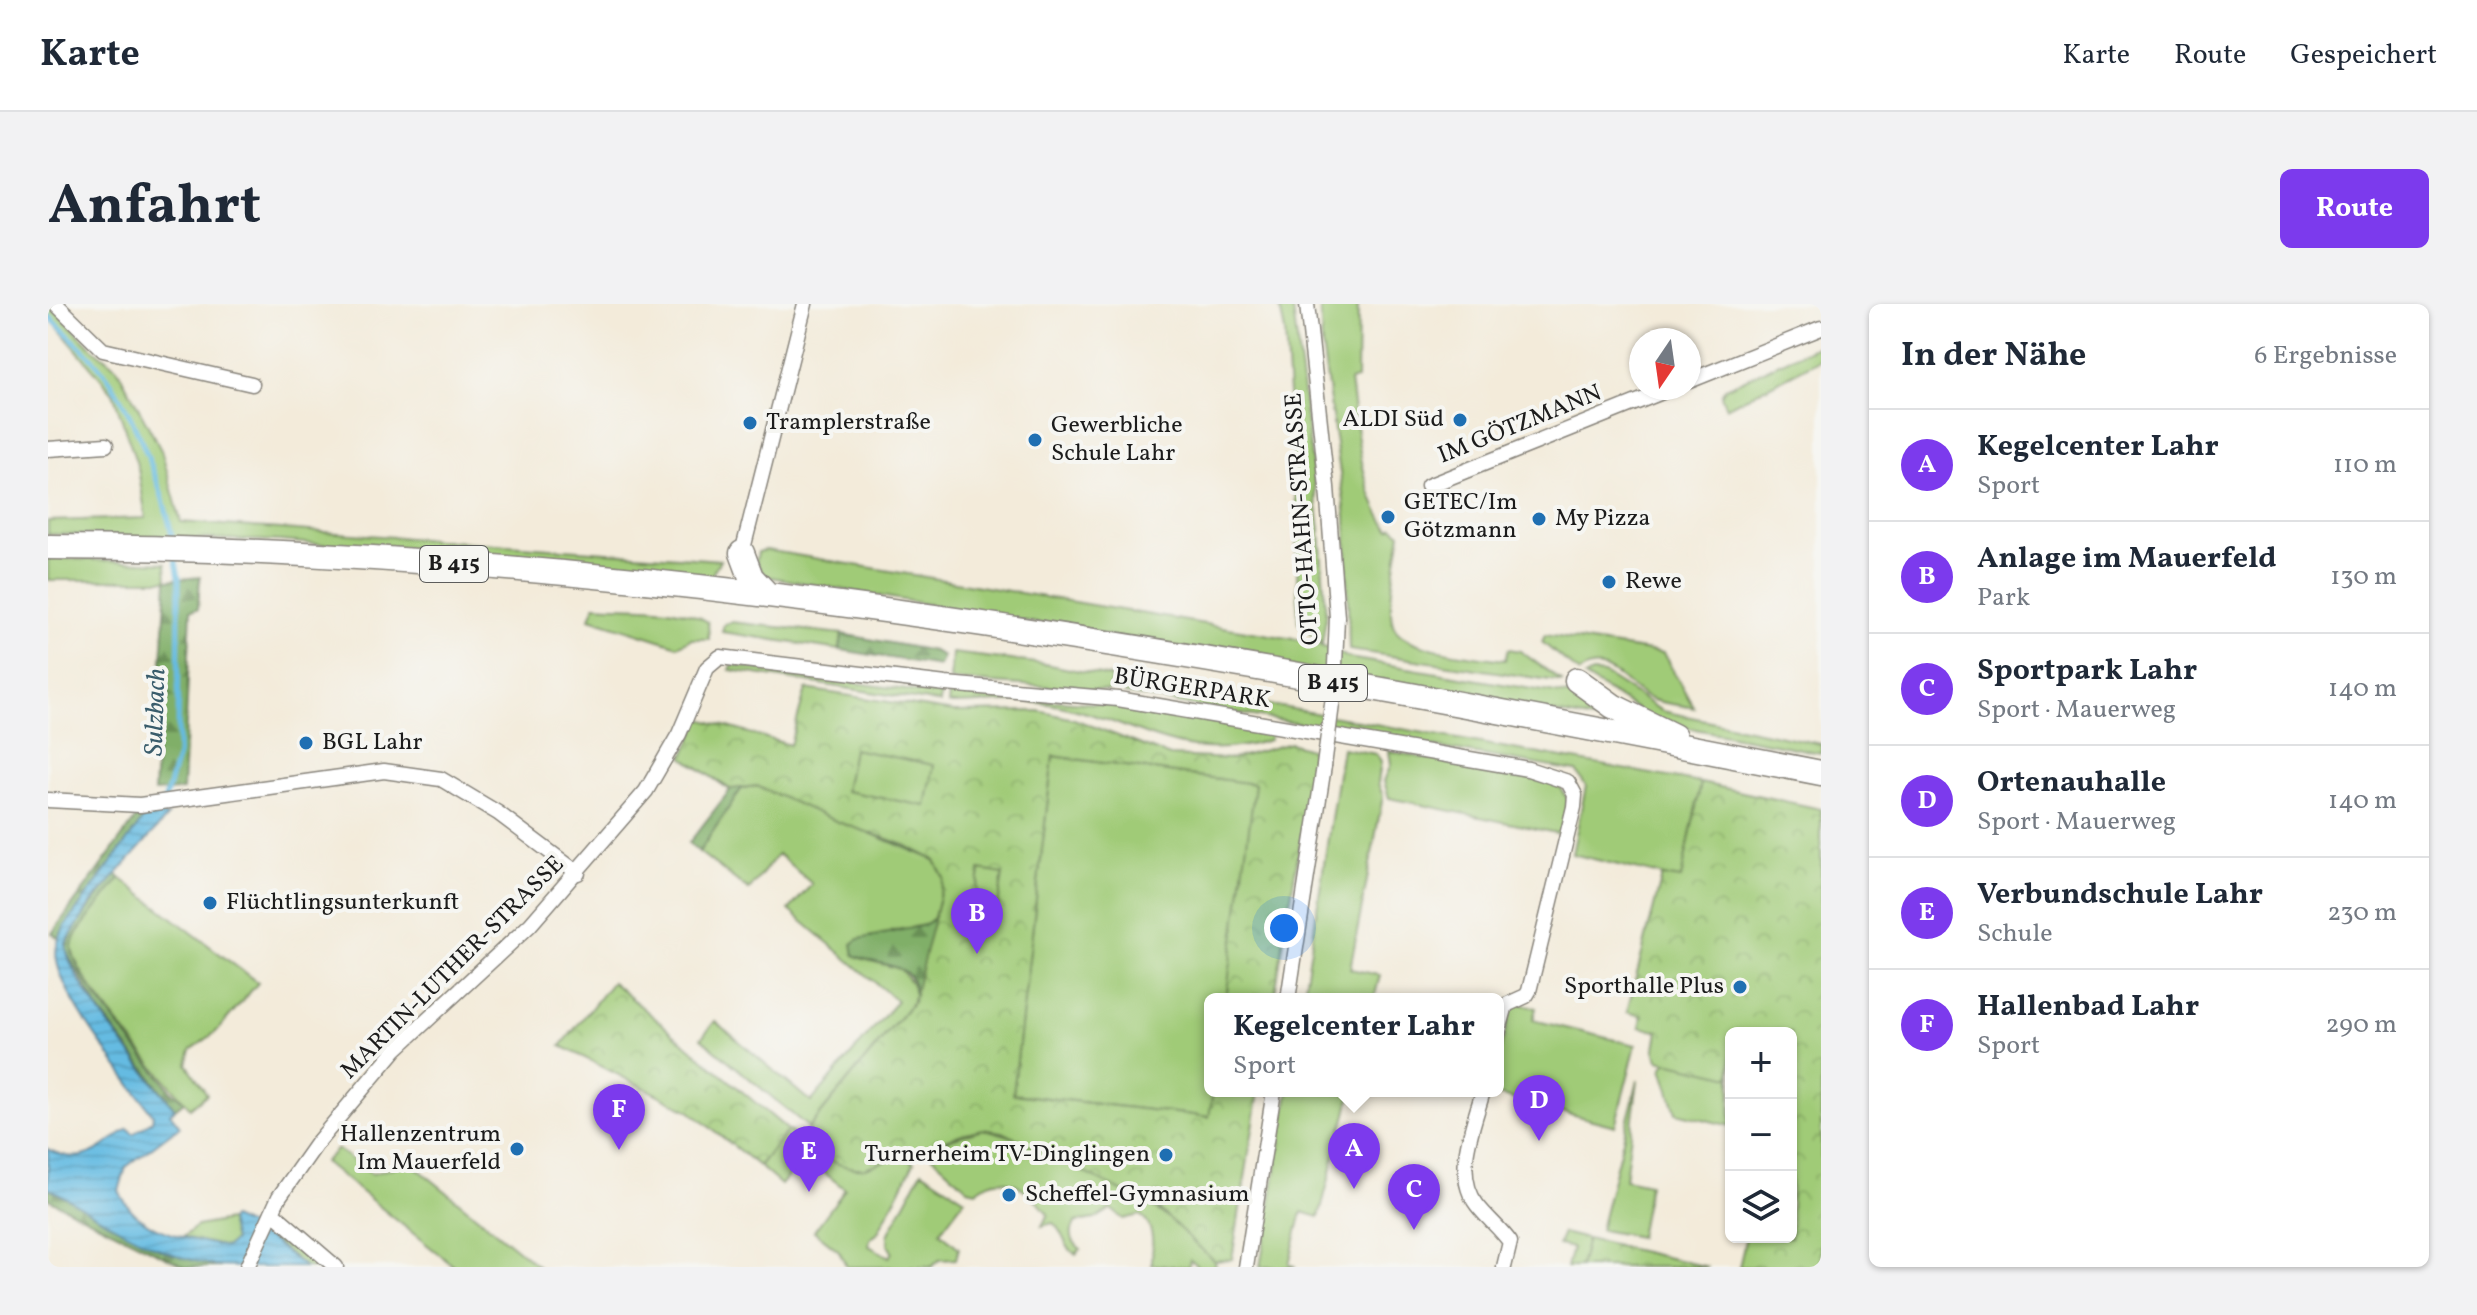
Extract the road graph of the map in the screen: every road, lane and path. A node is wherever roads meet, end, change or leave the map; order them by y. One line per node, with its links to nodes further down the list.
1 (56, 304): 8 (street)
2 (805, 304): 14 (street)
3 (1298, 304): 5 (street, OTTO-HAHN-STRASSE)
4 (1307, 304): 5 (street, OTTO-HAHN-STRASSE)
5 (1307, 321): 23 (street, OTTO-HAHN-STRASSE, bridge)
6 (1821, 328): 7 (street)
7 (1701, 376)
8 (252, 384)
9 (1642, 400): 12 (street, IM GÖTZMANN)
10 (106, 445): 11 (street)
11 (48, 449)
12 (1428, 486)
13 (48, 547): 15 (main road, B 415)
14 (742, 553): 15 (main road); 16 (main road)
15 (712, 589): 16 (main road, B 415)
16 (768, 595): 19 (main road, B 415)
17 (714, 659): 22 (street, MARTIN-LUTHER-STRASSE); 24 (street, BÜRGERPARK)
18 (1577, 680): 19 (main road)
19 (1702, 750): 20 (main road, B 415)
20 (1821, 773)
21 (48, 800): 22 (street)
22 (578, 873): 27 (street, MARTIN-LUTHER-STRASSE)
23 (1289, 993)
24 (1504, 1012)
25 (1273, 1097): 30 (street)
26 (1481, 1097): 31 (street)
27 (268, 1219): 28 (street, MARTIN-LUTHER-STRASSE); 29 (street)
28 (247, 1267)
29 (336, 1267)
30 (1246, 1267)
31 (1504, 1267)

